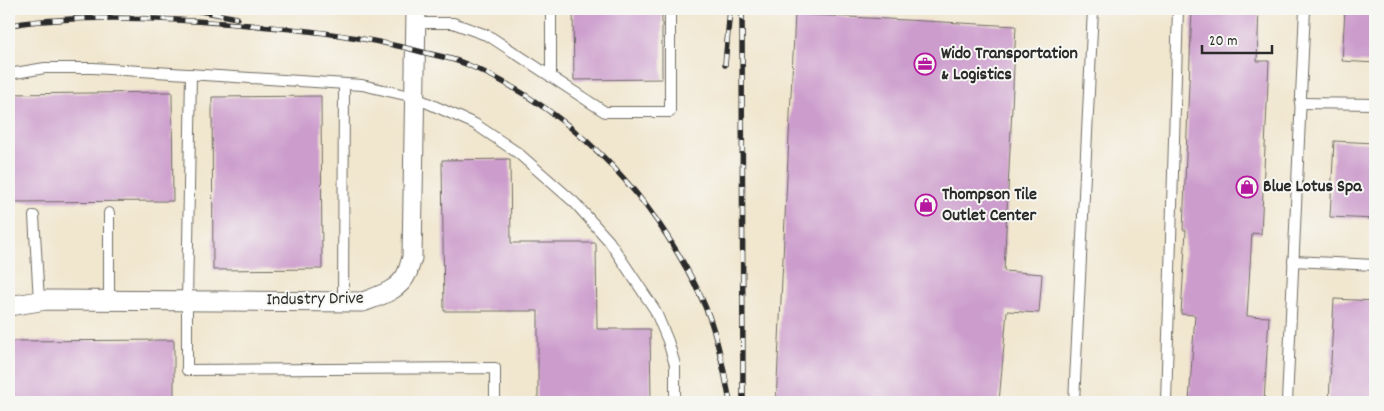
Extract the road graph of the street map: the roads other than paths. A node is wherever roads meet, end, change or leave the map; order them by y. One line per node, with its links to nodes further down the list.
1 (551, 9): 9 (lane)
2 (670, 9): 9 (lane)
3 (1093, 9): 25 (lane)
4 (1178, 9): 26 (lane)
5 (1304, 9): 12 (lane)
6 (416, 16): 9 (lane); 11 (street, Industry Drive)
7 (9, 74): 8 (lane)
8 (191, 74): 10 (lane); 20 (lane)
9 (551, 77)
10 (344, 84): 11 (lane); 21 (lane)
11 (414, 97): 21 (street, Industry Drive); 24 (lane)
12 (1300, 103): 13 (lane); 16 (lane)
13 (1375, 104)
14 (108, 213): 18 (lane)
15 (34, 216): 19 (lane)
16 (1293, 261): 17 (lane); 27 (lane)
17 (1375, 265)
18 (109, 300): 19 (street, Industry Drive); 20 (street, Industry Drive)
19 (39, 301): 22 (street, Industry Drive)
20 (187, 301): 21 (street, Industry Drive); 23 (lane)
21 (342, 302)
22 (9, 306)
23 (495, 402)
24 (675, 402)
25 (1074, 402)
26 (1166, 402)
27 (1287, 402)

